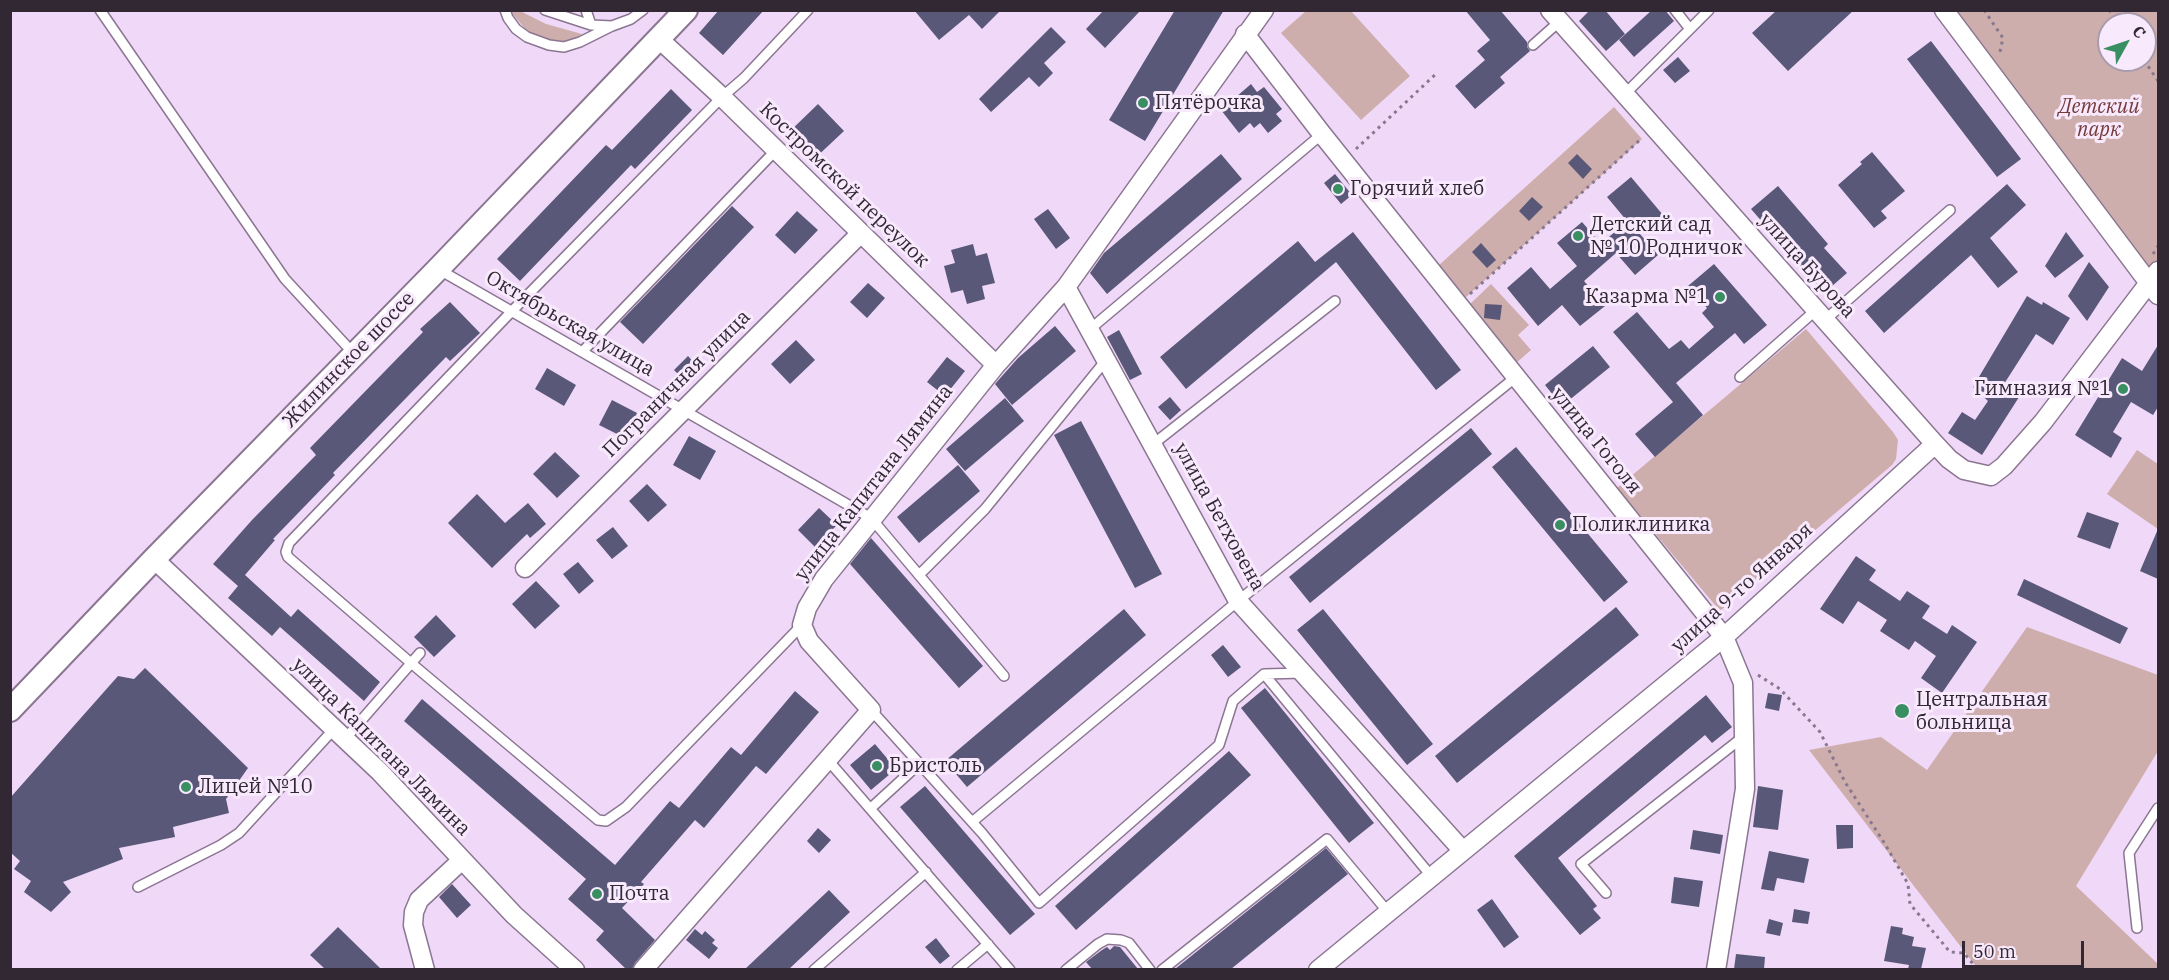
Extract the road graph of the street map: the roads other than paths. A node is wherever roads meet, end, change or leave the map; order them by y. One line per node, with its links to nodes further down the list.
1 (100, 10): 33 (lane)
2 (505, 10): 14 (lane)
3 (545, 10): 13 (lane)
4 (586, 10): 13 (lane)
5 (643, 10): 14 (lane)
6 (686, 10): 17 (street, Жилинское шоссе)
7 (808, 10): 20 (lane)
8 (1264, 10): 16 (street, улица Капитана Лямина)
9 (1675, 10): 15 (lane)
10 (1709, 10): 15 (lane)
11 (1944, 10): 26 (street)
12 (1555, 16): 18 (lane); 19 (street, улица Бурова)
13 (591, 25): 14 (lane)
14 (612, 26)
15 (1690, 29): 19 (lane)
16 (1245, 34): 21 (street, улица Гоголя); 27 (street, улица Капитана Лямина)
17 (659, 39): 20 (street, Костромской переулок); 25 (street, Жилинское шоссе)
18 (1533, 45)
19 (1624, 95): 30 (street, улица Бурова)
20 (722, 97): 22 (street, Костромской переулок); 29 (lane)
21 (1322, 134): 31 (lane); 36 (street, улица Гоголя)
22 (776, 150): 24 (street, Костромской переулок); 32 (lane)
23 (1950, 210): 30 (lane)
24 (861, 233): 35 (street, Костромской переулок); 38 (street, Пограничная улица)
25 (438, 268): 29 (lane, Октябрьская улица); 33 (street, Жилинское шоссе)
26 (2156, 283): 39 (street)
27 (1066, 287): 31 (street, улица Бетховена); 35 (street, улица Капитана Лямина)
28 (1335, 301): 40 (lane)
29 (512, 311): 32 (lane, Октябрьская улица); 49 (lane)
30 (1821, 315): 37 (lane); 39 (street, улица Бурова)
31 (1089, 330): 34 (street, улица Бетховена)
32 (582, 352): 38 (lane, Октябрьская улица)
33 (354, 354): 42 (street, Жилинское шоссе)
34 (1106, 360): 40 (street, улица Бетховена); 44 (lane)
35 (996, 365): 41 (street, улица Капитана Лямина)
36 (1516, 377): 45 (lane); 47 (street, улица Гоголя)
37 (1740, 377)
38 (682, 411): 41 (lane, Октябрьская улица); 43 (street, Пограничная улица)
39 (1935, 444): 47 (street, улица 9-го Января)
40 (1152, 445): 45 (street, улица Бетховена)
41 (871, 518): 44 (lane, Октябрьская улица); 46 (street, улица Капитана Лямина)
42 (154, 559): 53 (street, Жилинское шоссе); 55 (street, улица Капитана Лямина)
43 (525, 568)
44 (920, 574): 52 (lane, Октябрьская улица)
45 (1238, 601): 50 (street, улица Бетховена); 61 (lane)
46 (802, 625): 49 (lane); 54 (street)
47 (1724, 638): 56 (street, улица Гоголя); 62 (street, улица 9-го Января)
48 (420, 653): 49 (lane)
49 (411, 663): 55 (lane)
50 (1303, 673): 51 (lane); 62 (street, улица Бетховена)
51 (1264, 674): 61 (lane); 65 (lane)
52 (1004, 676)
53 (10, 710)
54 (871, 710): 57 (street); 58 (lane)
55 (340, 734): 63 (street, улица Капитана Лямина); 66 (lane)
56 (1744, 736): 67 (lane); 81 (street, улица Гоголя)
57 (828, 759): 59 (lane); 73 (street)
58 (919, 764): 59 (lane); 61 (lane)
59 (870, 808): 64 (lane)
60 (2158, 808): 69 (lane)
61 (972, 822)
62 (1463, 851): 65 (street, улица 9-го Января)
63 (462, 860): 71 (street); 72 (street, улица Капитана Лямина)
64 (926, 872): 70 (lane); 74 (lane)
65 (1432, 877): 68 (street, улица 9-го Января)
66 (138, 887)
67 (1606, 893)
68 (1388, 912): 79 (lane); 80 (street, улица 9-го Января)
69 (2137, 928)
70 (988, 944): 75 (lane); 76 (lane)
71 (425, 969)
72 (575, 969)
73 (643, 969)
74 (814, 969)
75 (957, 969)
76 (1010, 969)
77 (1066, 969): 78 (lane)
78 (1150, 969)
79 (1162, 969)
80 (1318, 969)
81 (1716, 969)

